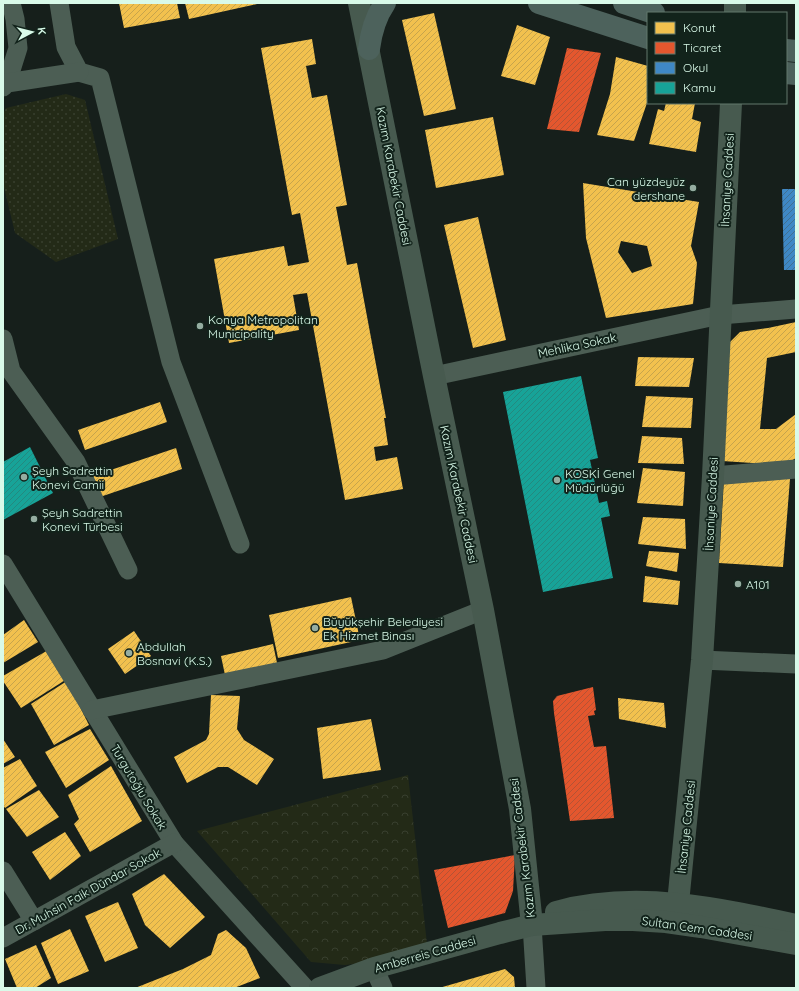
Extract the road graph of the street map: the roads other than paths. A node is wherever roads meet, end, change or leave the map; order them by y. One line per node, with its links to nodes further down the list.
1 (11, 3): 11 (street)
2 (59, 3): 10 (street)
3 (359, 3): 9 (main road, Kazım Karabekir Caddesi)
4 (386, 3): 9 (main road)
5 (539, 3): 8 (main road)
6 (624, 3): 7 (main road)
7 (651, 12)
8 (647, 38)
9 (369, 49): 16 (main road, Kazım Karabekir Caddesi)
10 (79, 72): 11 (street); 19 (street)
11 (5, 85)
12 (731, 104): 14 (main road, İhsaniye Caddesi)
13 (796, 309): 14 (street, Mehlika Sokak)
14 (720, 315): 16 (street, Mehlika Sokak); 18 (main road, İhsaniye Caddesi)
15 (3, 339): 21 (street)
16 (434, 376): 22 (main road, Kazım Karabekir Caddesi)
17 (796, 469): 18 (street)
18 (713, 476): 23 (main road, İhsaniye Caddesi)
19 (240, 544)
20 (3, 564): 25 (street, Turgutoğlu Sokak)
21 (128, 570)
22 (483, 610): 25 (street); 30 (main road, Kazım Karabekir Caddesi)
23 (702, 660): 24 (street); 28 (main road, İhsaniye Caddesi)
24 (796, 664)
25 (92, 710): 26 (street, Turgutoğlu Sokak)
26 (174, 843): 29 (street, Dr. Muhsin Faik Dündar Sokak); 35 (street, Turgutoğlu Sokak)
27 (3, 871): 29 (street)
28 (678, 903): 30 (main road, Sultan Cem Caddesi); 31 (main road, Sultan Cem Caddesi)
29 (34, 921): 32 (street, Dr. Muhsin Faik Dündar Sokak)
30 (532, 925): 33 (main road, Sultan Cem Caddesi); 34 (main road, Amberreis Caddesi); 38 (street, Kazım Karabekir Caddesi)
31 (796, 925)
32 (3, 938)
33 (796, 944)
34 (374, 968): 36 (main road, Amberreis Caddesi); 37 (street)
35 (305, 988)
36 (320, 988)
37 (383, 988)
38 (536, 988)

